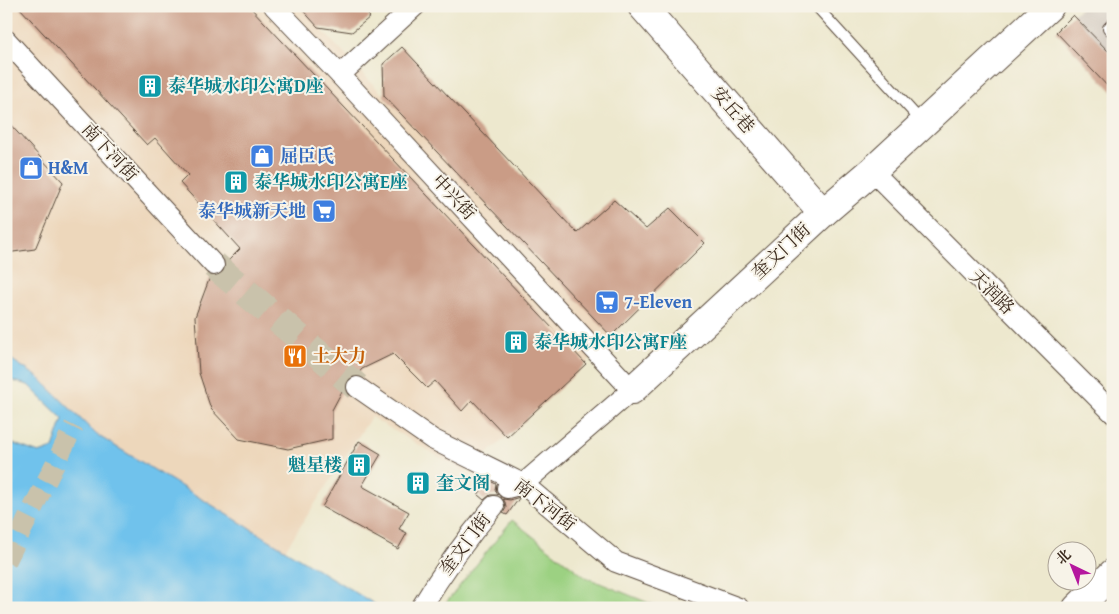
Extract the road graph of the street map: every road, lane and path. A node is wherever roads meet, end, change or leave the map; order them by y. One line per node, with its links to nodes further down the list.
1 (274, 6): 9 (street, 中兴街)
2 (415, 6): 9 (street)
3 (642, 6): 12 (street, 安丘巷)
4 (816, 6): 10 (lane)
5 (1050, 6): 10 (street, 奎文门街)
6 (1113, 23): 7 (lane)
7 (1113, 33)
8 (6, 40): 13 (street, 南下河街)
9 (340, 75): 15 (street, 中兴街)
10 (923, 124): 11 (street, 奎文门街)
11 (872, 171): 12 (street, 奎文门街); 16 (street, 天润路)
12 (823, 213): 15 (street, 奎文门街)
13 (214, 265)
14 (357, 387): 17 (street, 南下河街)
15 (632, 390): 17 (street, 奎文门街)
16 (1113, 414)
17 (515, 486): 21 (street, 南下河街)
18 (494, 506): 20 (street, 奎文门街)
19 (1113, 573): 22 (street)
20 (421, 608)
21 (739, 608)
22 (1077, 608)

